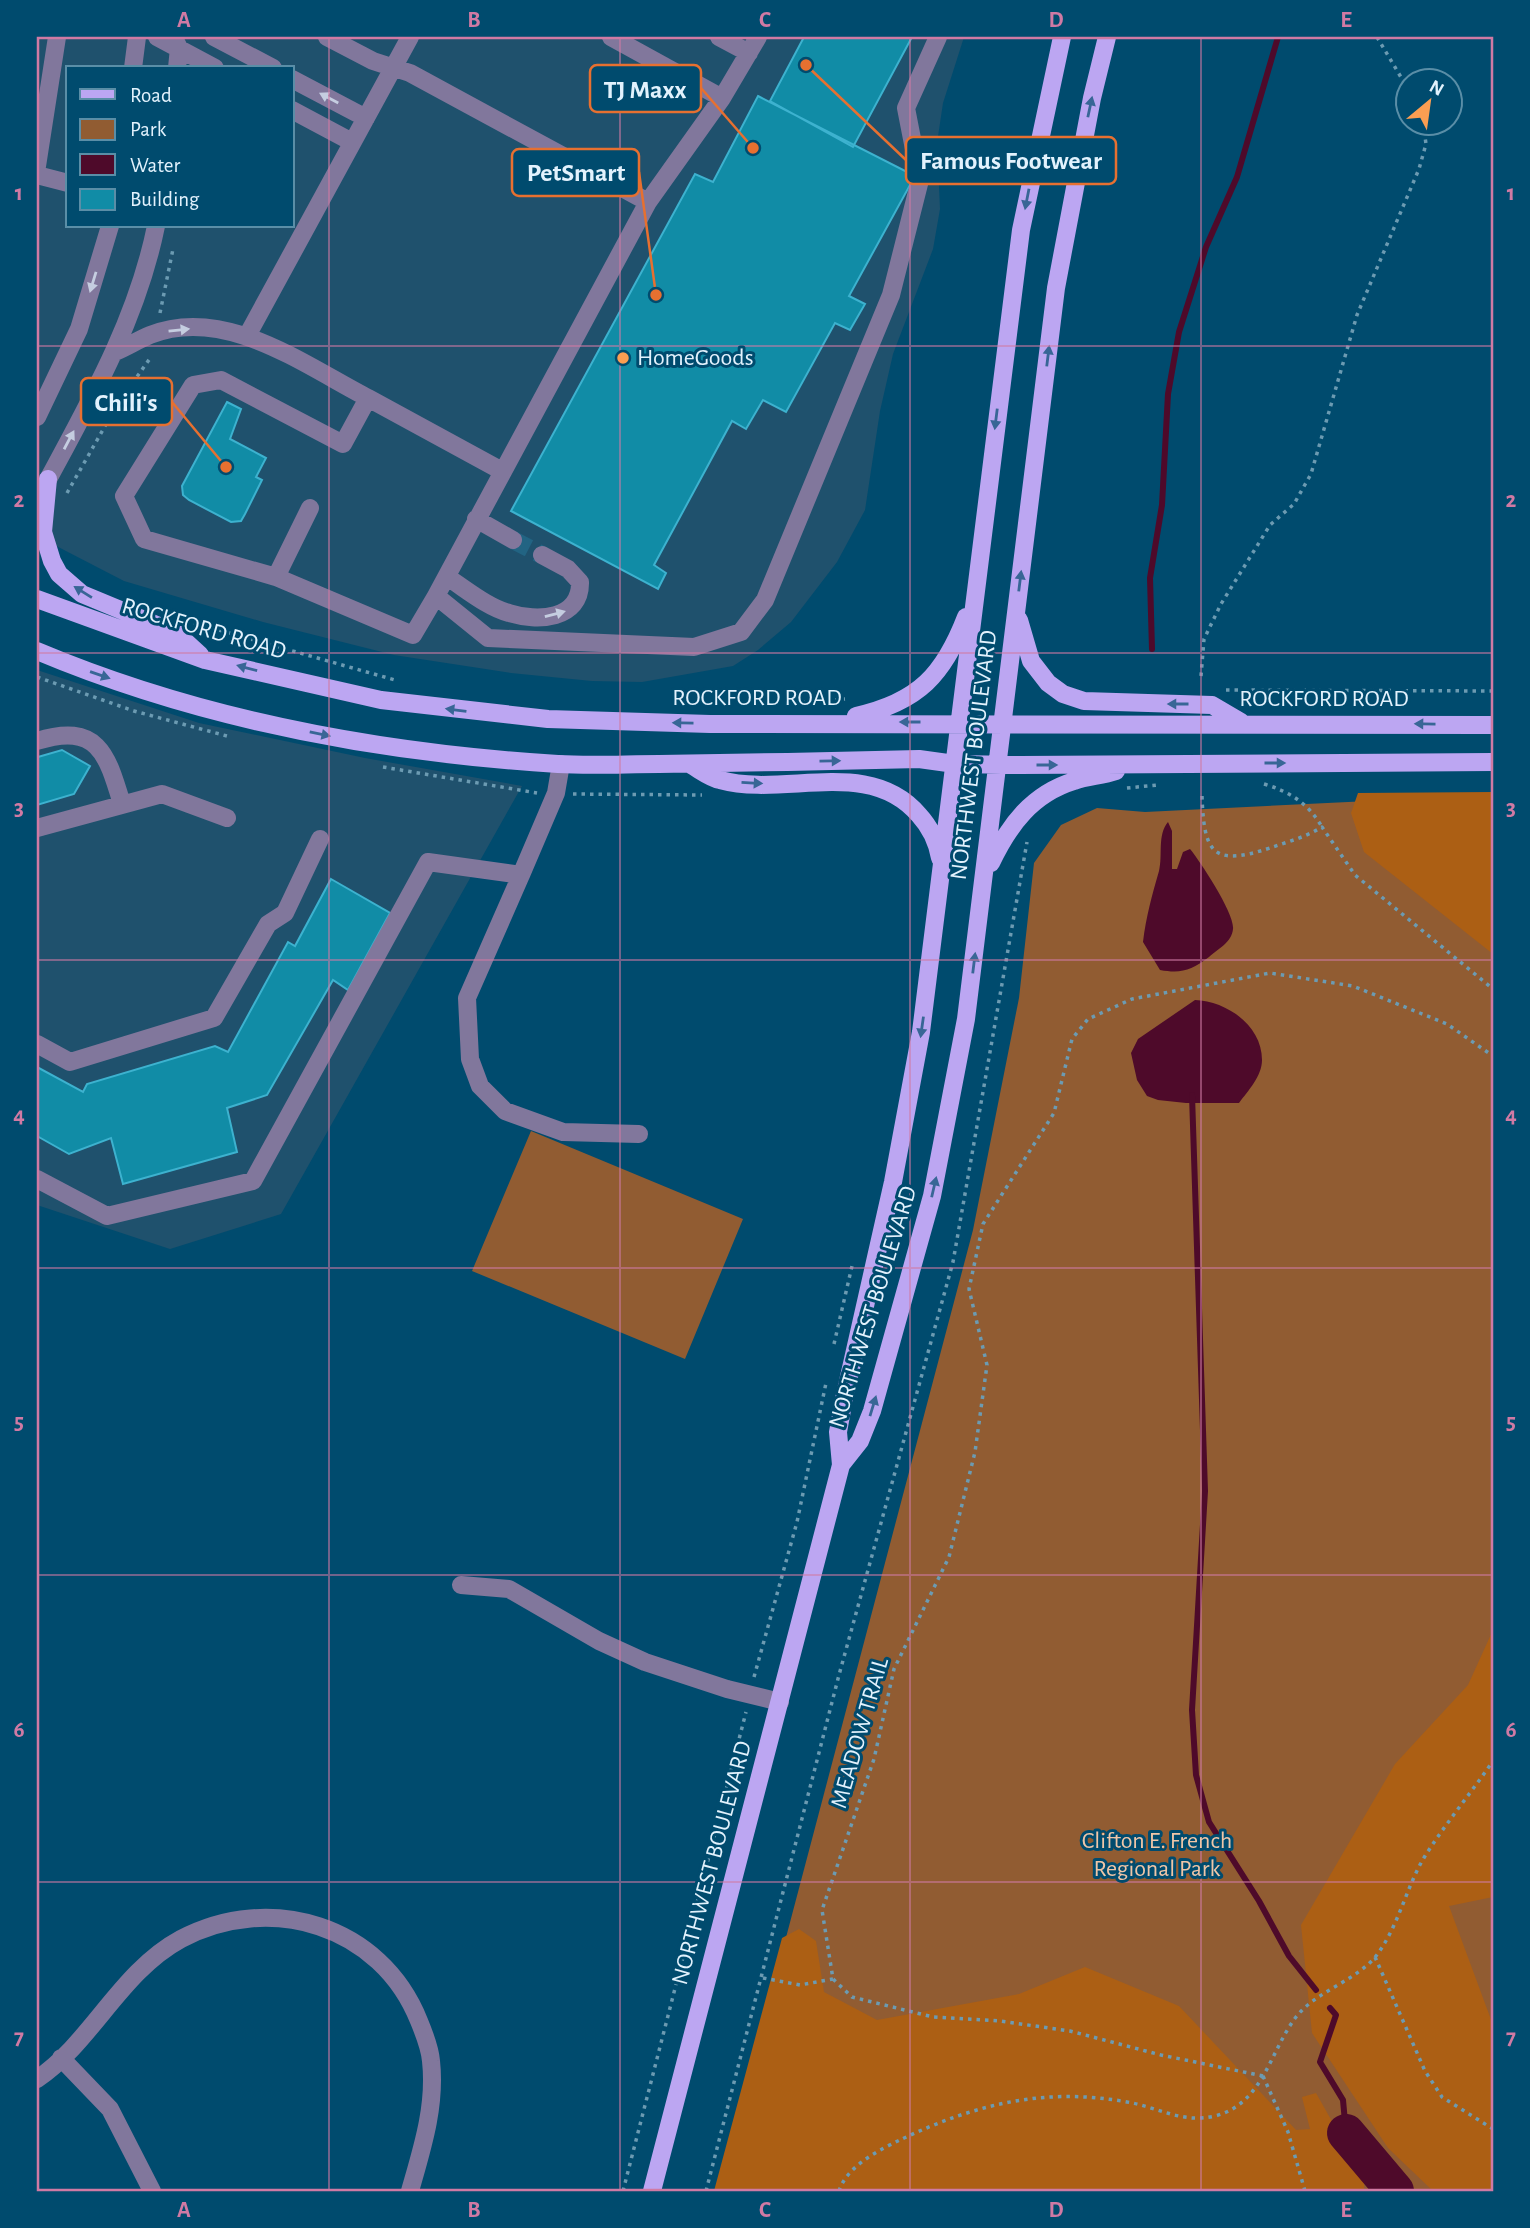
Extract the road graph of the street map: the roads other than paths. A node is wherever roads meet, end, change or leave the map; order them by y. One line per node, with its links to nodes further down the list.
1 (57, 37): 14 (street)
2 (138, 37): 15 (street)
3 (157, 37): 12 (street)
4 (214, 37): 18 (street)
5 (327, 37): 19 (street)
6 (410, 37): 19 (street)
7 (611, 37): 22 (street)
8 (719, 37): 13 (street)
9 (938, 37): 47 (street)
10 (1062, 37): 46 (main road, NORTHWEST BOULEVARD, one-way to 46)
11 (1107, 37): 49 (main road, NORTHWEST BOULEVARD, one-way to 11)
12 (176, 43): 16 (street); 17 (street)
13 (753, 45): 22 (street)
14 (45, 60): 21 (street)
15 (133, 66)
16 (177, 66)
17 (212, 66)
18 (269, 66)
19 (393, 68): 24 (street); 30 (street)
20 (294, 80): 24 (street, one-way to 20)
21 (43, 89): 25 (street)
22 (722, 98): 30 (street)
23 (294, 111): 26 (street)
24 (366, 118): 26 (street)
25 (40, 121): 27 (street)
26 (352, 142): 33 (street)
27 (37, 166)
28 (37, 175): 29 (street)
29 (66, 182)
30 (648, 202): 37 (street)
31 (109, 228): 36 (street, one-way to 36)
32 (155, 228): 34 (street)
33 (247, 336): 34 (street, one-way to 33); 35 (street)
34 (115, 352): 38 (street, one-way to 34)
35 (368, 398): 37 (street); 44 (street)
36 (37, 417)
37 (502, 471): 41 (street)
38 (48, 479): 39 (street); 51 (main road, one-way to 38)
39 (37, 500)
40 (310, 508): 44 (street)
41 (476, 519): 42 (street); 45 (street)
42 (513, 540)
43 (542, 555): 45 (street, one-way to 43)
44 (276, 577): 47 (street)
45 (447, 577): 47 (street)
46 (977, 590): 55 (main road); 56 (main road, NORTHWEST BOULEVARD)
47 (436, 596)
48 (37, 599): 51 (main road, ROCKFORD ROAD)
49 (1016, 611): 54 (main road, NORTHWEST BOULEVARD); 57 (main road, one-way to 49)
50 (37, 651): 53 (main road)
51 (205, 660): 55 (main road, ROCKFORD ROAD, one-way to 51)
52 (37, 661): 53 (main road)
53 (61, 661): 61 (main road, one-way to 61)
54 (1003, 722): 56 (main road, ROCKFORD ROAD); 57 (main road, ROCKFORD ROAD); 64 (main road, NORTHWEST BOULEVARD)
55 (820, 723): 56 (main road, ROCKFORD ROAD, one-way to 55)
56 (960, 723): 63 (main road, NORTHWEST BOULEVARD)
57 (1241, 723): 58 (main road, ROCKFORD ROAD, one-way to 57)
58 (1493, 725)
59 (37, 741): 66 (street)
60 (1493, 762): 65 (main road, one-way to 60)
61 (561, 764): 62 (main road); 70 (street)
62 (688, 764): 63 (main road, one-way to 63); 71 (main road, one-way to 71)
63 (955, 764): 64 (main road); 71 (main road, NORTHWEST BOULEVARD)
64 (998, 765): 65 (main road, one-way to 65); 72 (main road, NORTHWEST BOULEVARD)
65 (1131, 765): 72 (main road)
66 (122, 804): 67 (street); 68 (street)
67 (227, 818)
68 (37, 828)
69 (320, 839): 73 (street)
70 (521, 875): 74 (street); 75 (street)
71 (942, 875): 76 (main road, NORTHWEST BOULEVARD, one-way to 76)
72 (985, 875): 76 (main road, NORTHWEST BOULEVARD, one-way to 72)
73 (37, 1044)
74 (639, 1134)
75 (37, 1179)
76 (841, 1465): 78 (main road, NORTHWEST BOULEVARD)
77 (461, 1585): 78 (street)
78 (780, 1702): 83 (main road, NORTHWEST BOULEVARD)
79 (61, 2058): 80 (street); 81 (street); 82 (street)
80 (37, 2079)
81 (152, 2191)
82 (410, 2191)
83 (652, 2191)

